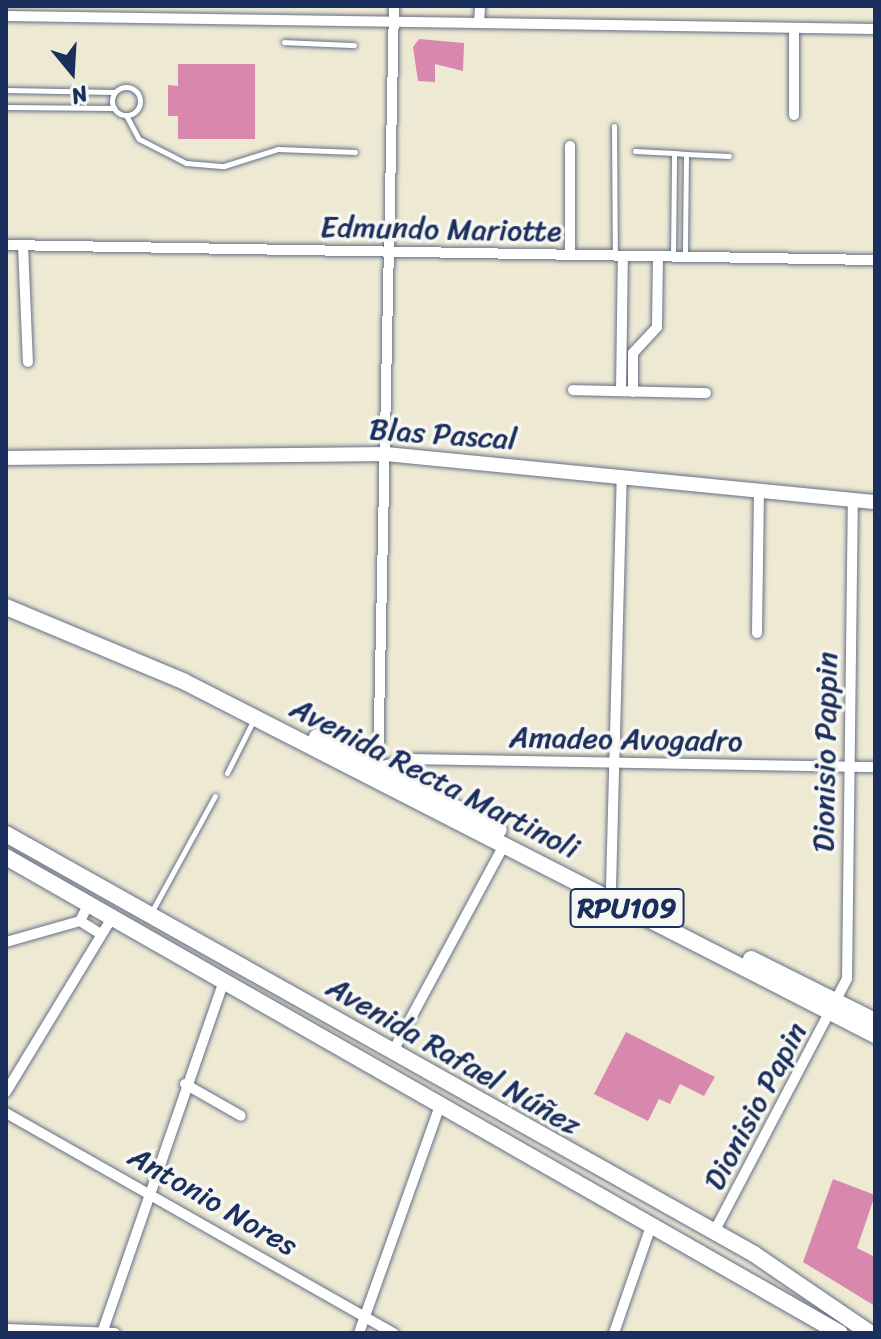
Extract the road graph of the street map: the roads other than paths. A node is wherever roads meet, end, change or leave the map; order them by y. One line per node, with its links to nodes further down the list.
1 (394, 6): 4 (street)
2 (480, 6): 5 (street)
3 (6, 16): 4 (street)
4 (393, 20): 5 (street); 25 (street)
5 (479, 22): 6 (street)
6 (794, 28): 7 (street); 15 (street)
7 (875, 29)
8 (284, 42): 9 (lane)
9 (354, 45)
10 (6, 90): 11 (lane)
11 (114, 92): 13 (lane); 14 (lane)
12 (6, 107): 13 (lane)
13 (114, 108): 14 (lane)
14 (126, 115): 19 (lane)
15 (794, 115)
16 (614, 126): 27 (lane)
17 (570, 146): 26 (street)
18 (635, 151): 20 (lane)
19 (355, 152)
20 (674, 153): 21 (lane); 29 (lane)
21 (686, 154): 22 (lane); 29 (lane)
22 (729, 156)
23 (6, 245): 24 (street, Edmundo Mariotte)
24 (23, 245): 25 (street, Edmundo Mariotte); 32 (street)
25 (390, 252): 26 (street, Edmundo Mariotte); 37 (street)
26 (570, 255): 27 (street, Edmundo Mariotte)
27 (619, 256): 28 (street, Edmundo Mariotte); 31 (street)
28 (658, 256): 29 (street, Edmundo Mariotte); 31 (street)
29 (679, 257): 30 (street, Edmundo Mariotte)
30 (875, 260)
31 (627, 353): 34 (street); 35 (street)
32 (28, 362)
33 (573, 390): 34 (street)
34 (621, 391): 35 (street)
35 (633, 392): 36 (street)
36 (706, 393)
37 (385, 454): 38 (main road, Blas Pascal); 39 (main road, Blas Pascal); 51 (street)
38 (6, 458)
39 (622, 475): 40 (main road, Blas Pascal); 47 (street)
40 (759, 490): 41 (main road, Blas Pascal); 45 (street)
41 (853, 499): 42 (main road, Blas Pascal); 48 (street, Dionisio Pappin)
42 (875, 502)
43 (6, 596): 51 (main road, Avenida Recta Martinoli / RPU109)
44 (6, 607): 46 (main road, Avenida Recta Martinoli)
45 (757, 633)
46 (255, 717): 50 (lane); 51 (main road, Avenida Recta Martinoli)
47 (616, 763): 48 (street, Amadeo Avogadro); 51 (street, Amadeo Avogadro); 57 (street)
48 (849, 766): 49 (street, Amadeo Avogadro); 66 (street, Dionisio Pappin)
49 (875, 767)
50 (227, 773)
51 (378, 774): 54 (main road, Avenida Recta Martinoli / RPU109); 57 (main road, Avenida Recta Martinoli / RPU109)
52 (215, 796): 59 (lane)
53 (6, 834): 56 (main road, Avenida Rafael Núñez)
54 (504, 845): 66 (main road, Avenida Recta Martinoli / RPU109); 69 (street)
55 (6, 857): 58 (main road, Avenida Rafael Núñez)
56 (82, 877): 58 (main road); 59 (main road, Avenida Rafael Núñez)
57 (611, 887): 66 (main road, Avenida Recta Martinoli / RPU109)
58 (89, 903): 60 (main road, Avenida Rafael Núñez); 61 (street)
59 (149, 915): 64 (main road, Avenida Rafael Núñez)
60 (113, 916): 62 (street); 64 (main road); 65 (main road, Avenida Rafael Núñez)
61 (80, 921): 62 (street); 63 (street)
62 (101, 934): 71 (street)
63 (6, 942)
64 (212, 951): 69 (main road, Avenida Rafael Núñez)
65 (224, 980): 70 (street); 72 (main road, Avenida Rafael Núñez)
66 (835, 1008): 67 (main road, Avenida Recta Martinoli / RPU109); 68 (main road, Avenida Recta Martinoli / RPU109); 77 (street, Dionisio Papin)
67 (875, 1021)
68 (875, 1035)
69 (392, 1053): 77 (main road, Avenida Rafael Núñez)
70 (185, 1084): 74 (street); 75 (street)
71 (6, 1092)
72 (441, 1103): 76 (main road, Avenida Rafael Núñez); 78 (street)
73 (6, 1113): 75 (street, Antonio Nores)
74 (241, 1116)
75 (149, 1192): 78 (street, Antonio Nores); 80 (street)
76 (652, 1221): 85 (street); 86 (main road, Avenida Rafael Núñez)
77 (714, 1232): 81 (main road, Avenida Rafael Núñez)
78 (365, 1316): 83 (street); 84 (street, Antonio Nores)
79 (6, 1329): 80 (street)
80 (102, 1332): 82 (street)
81 (869, 1332)
82 (115, 1333)
83 (359, 1333)
84 (394, 1333)
85 (614, 1333)
86 (840, 1333)

